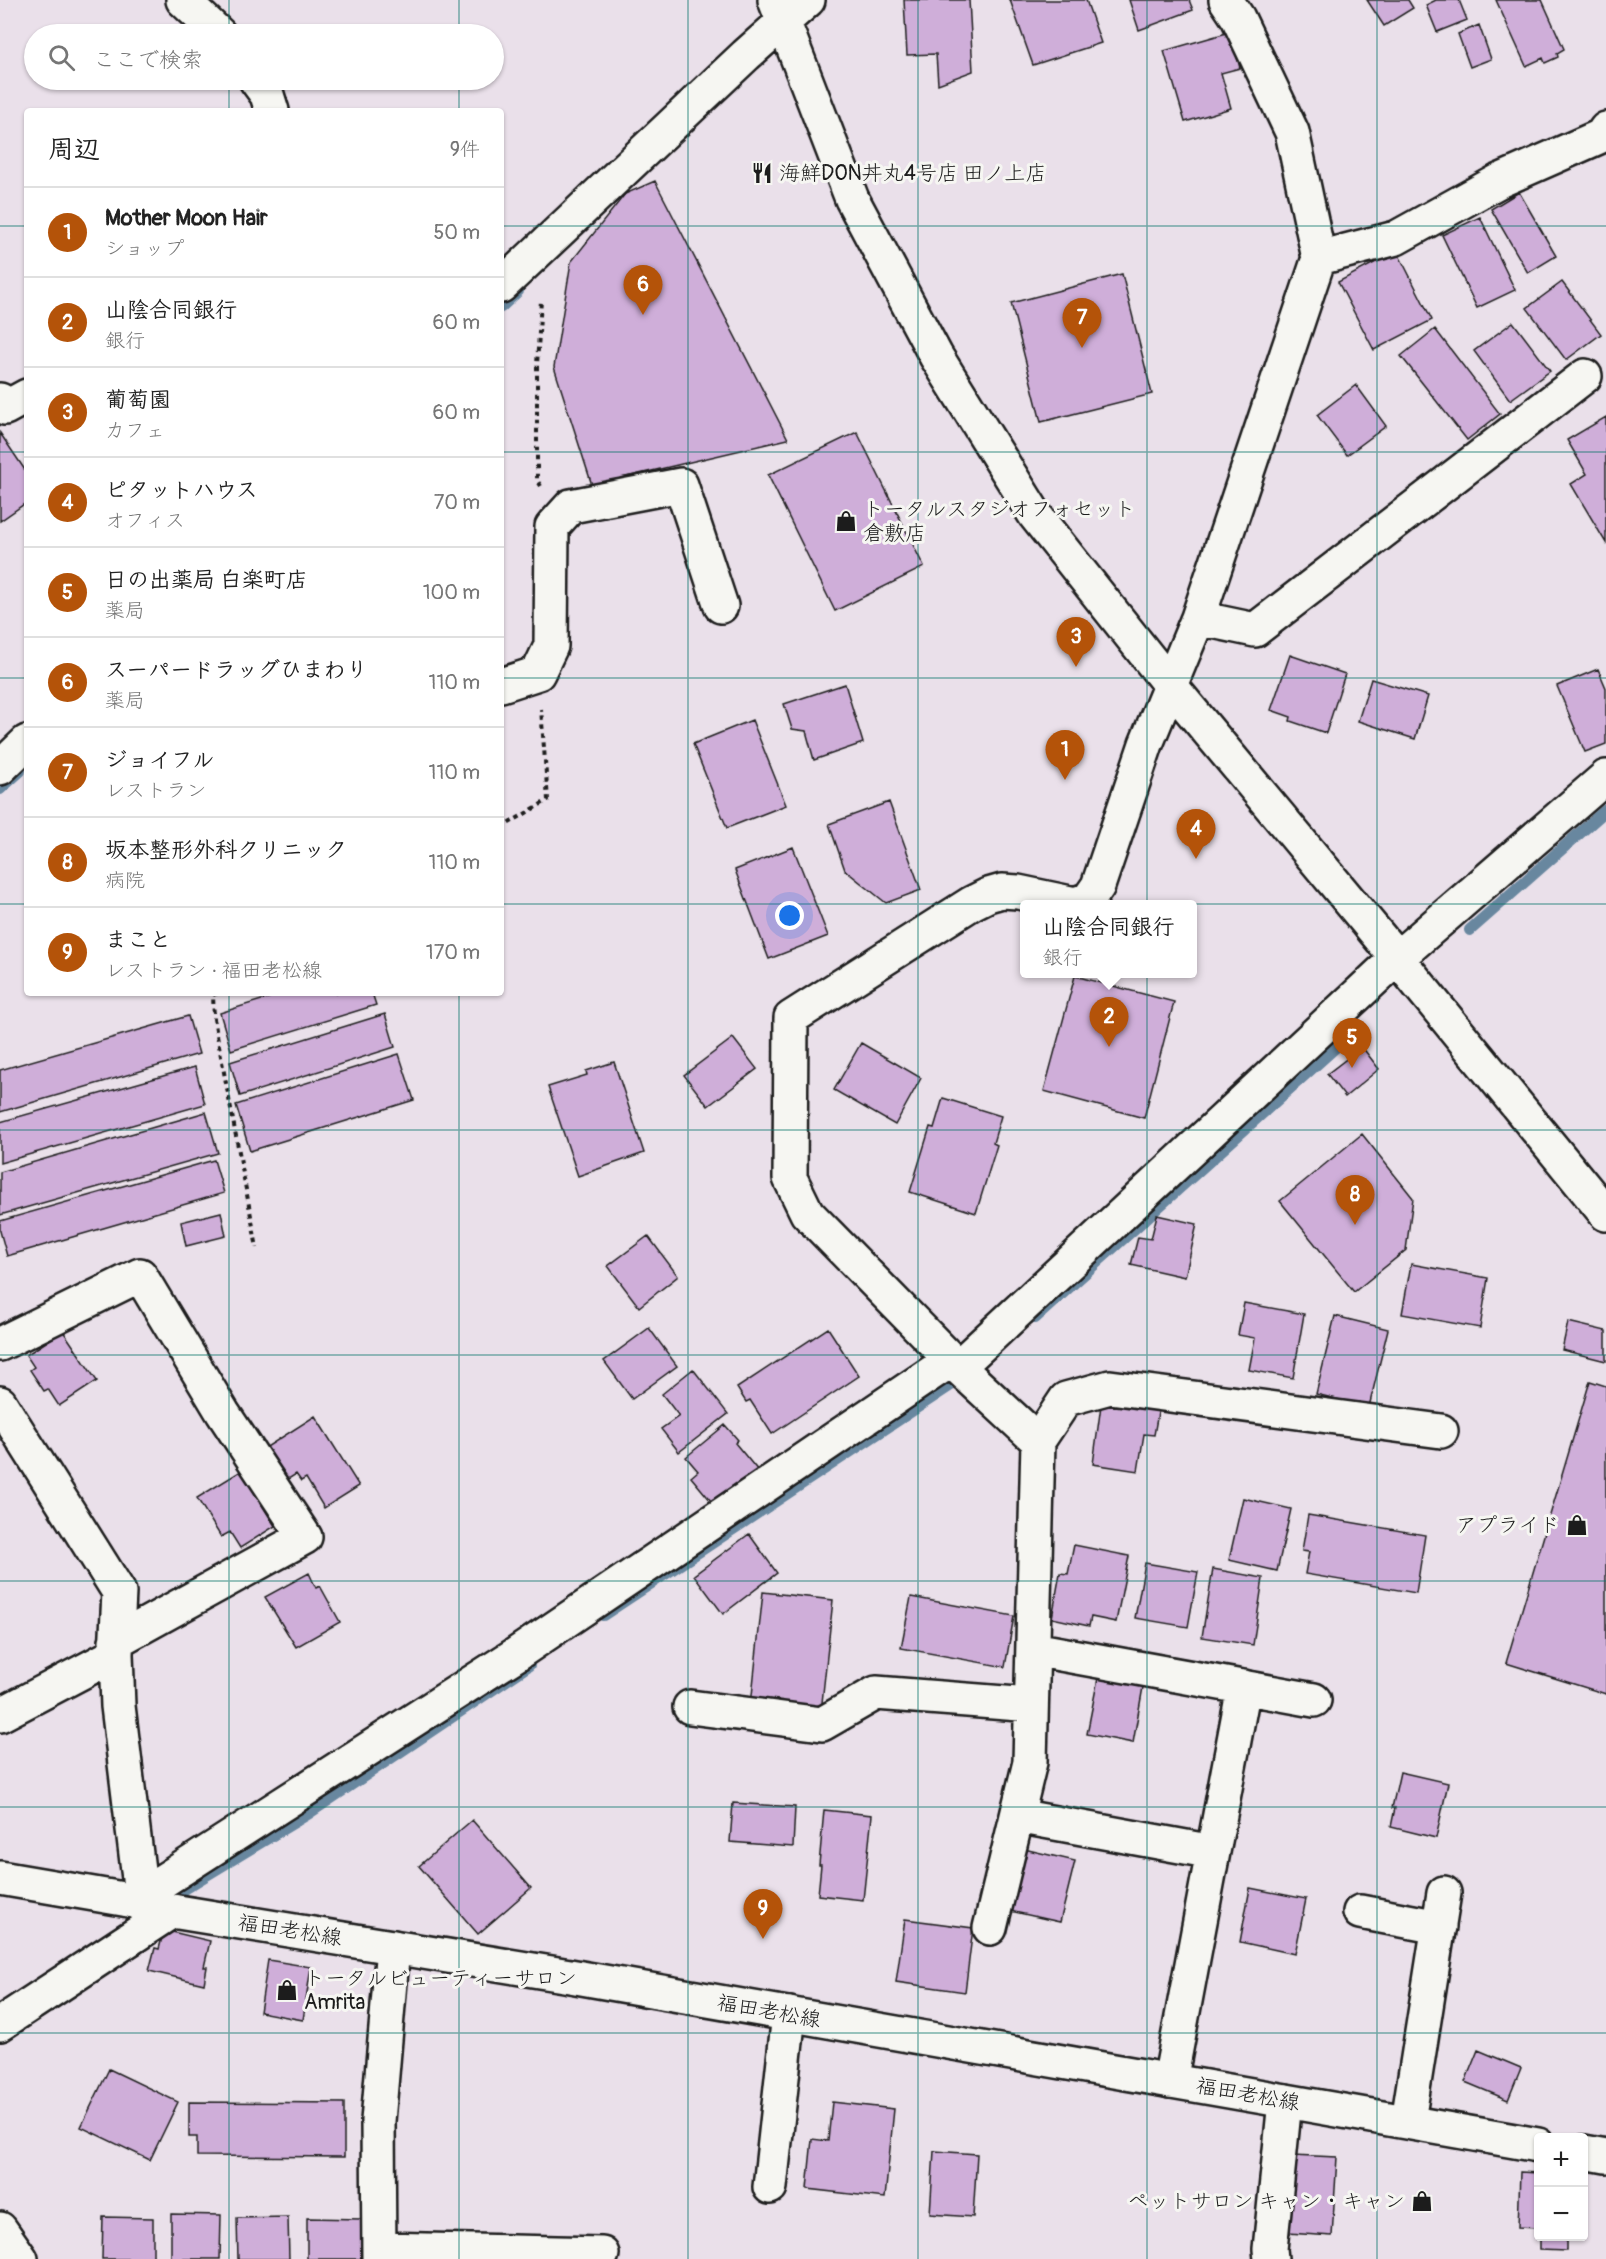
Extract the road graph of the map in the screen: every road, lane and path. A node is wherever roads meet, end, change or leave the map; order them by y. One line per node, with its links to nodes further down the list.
1 (183, 0): 5 (street)
2 (808, 0): 4 (street)
3 (1226, 0): 9 (street)
4 (778, 10): 10 (street); 20 (street)
5 (208, 24)
6 (263, 90): 7 (street)
7 (271, 108)
8 (1606, 129): 9 (street)
9 (1318, 258): 17 (street)
10 (504, 283)
11 (541, 298): 15 (path)
12 (1585, 376): 17 (street)
13 (24, 398): 14 (street)
14 (0, 400)
15 (561, 515): 16 (street); 18 (street)
16 (721, 606)
17 (1198, 618): 20 (street)
18 (538, 673): 19 (street); 24 (path)
19 (504, 684)
20 (1170, 685): 26 (street); 27 (street)
21 (24, 745): 22 (street)
22 (0, 768)
23 (1606, 777): 27 (street)
24 (504, 826)
25 (1056, 900): 32 (street)
26 (1086, 900)
27 (1397, 958): 29 (street); 32 (street)
28 (213, 996): 30 (path)
29 (1606, 1214)
30 (257, 1248)
31 (0, 1344): 36 (street)
32 (962, 1370): 35 (street); 47 (street)
33 (0, 1403): 36 (street)
34 (1441, 1431): 35 (street)
35 (1038, 1442): 37 (street)
36 (116, 1648): 42 (street); 47 (street)
37 (1033, 1649): 38 (street); 40 (street)
38 (1244, 1687): 39 (street); 44 (street)
39 (1314, 1700)
40 (1032, 1705): 41 (street); 43 (street)
41 (690, 1707)
42 (0, 1715)
43 (1017, 1816): 44 (street); 50 (street)
44 (1213, 1852): 54 (street)
45 (0, 1878): 47 (street, 福田老松線)
46 (1444, 1893): 49 (street)
47 (149, 1904): 51 (street, 福田老松線); 53 (street)
48 (1360, 1912): 49 (street)
49 (1439, 1927): 56 (street)
50 (990, 1928)
51 (393, 1947): 52 (street, 福田老松線); 62 (street)
52 (789, 2014): 54 (street, 福田老松線); 60 (street)
53 (0, 2024)
54 (1170, 2081): 55 (street, 福田老松線)
55 (1285, 2101): 56 (street, 福田老松線); 65 (street)
56 (1408, 2121): 57 (street, 福田老松線)
57 (1534, 2144)
58 (1588, 2153): 59 (street)
59 (1606, 2156)
60 (770, 2187)
61 (0, 2229): 64 (street)
62 (380, 2254): 63 (street)
63 (602, 2254)
64 (21, 2259)
65 (1271, 2259)

